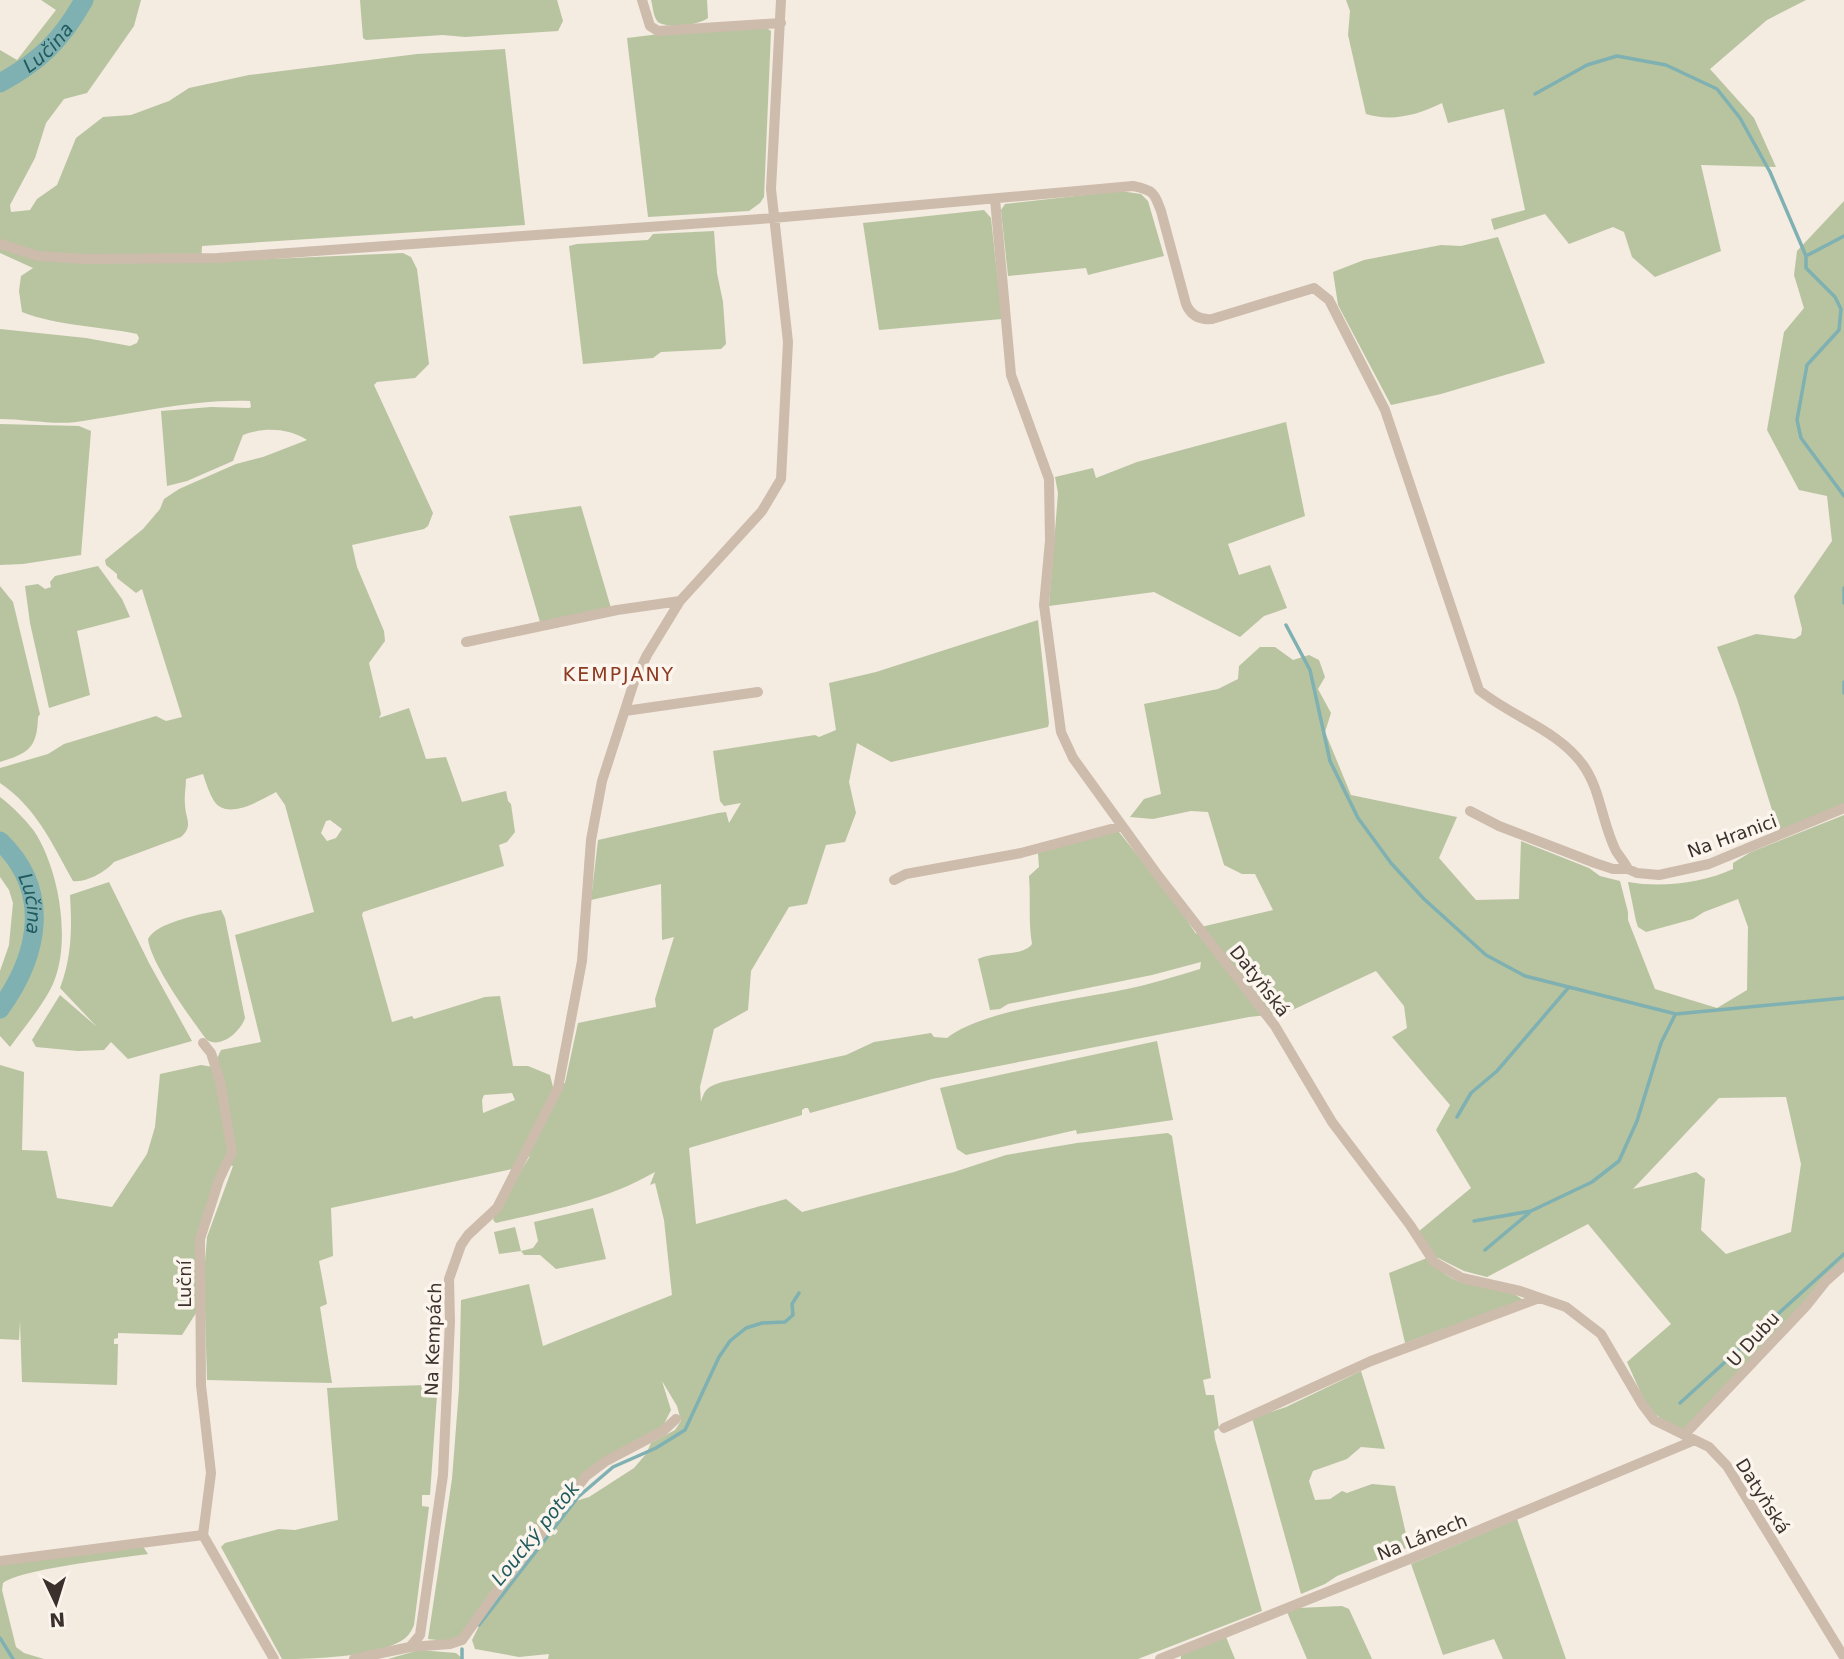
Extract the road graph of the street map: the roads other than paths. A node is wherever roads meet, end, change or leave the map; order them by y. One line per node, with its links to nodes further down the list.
1 (642, 0): 3 (street)
2 (781, 0): 3 (street, Na Kempách)
3 (780, 23): 5 (street, Na Kempách)
4 (995, 199): 5 (street); 13 (street, Datyňská); 14 (street)
5 (773, 218): 6 (street); 7 (street, Na Kempách)
6 (0, 244)
7 (680, 601): 8 (street); 10 (street, Na Kempách)
8 (466, 642)
9 (758, 692): 10 (street)
10 (625, 711): 25 (street, Na Kempách)
11 (1844, 808): 14 (street, Na Hranici)
12 (1470, 811): 14 (street, Na Hranici)
13 (1122, 826): 15 (street); 18 (street, Datyňská)
14 (1629, 869)
15 (894, 880)
16 (203, 1043): 23 (street, Luční)
17 (1844, 1265): 21 (street, U Dubu)
18 (1539, 1298): 20 (street); 21 (street, Datyňská)
19 (676, 1419): 25 (street)
20 (1224, 1428)
21 (1684, 1434): 22 (street, Datyňská)
22 (1695, 1440): 26 (street, Na Lánech); 27 (street, Datyňská)
23 (203, 1535): 24 (street); 28 (street)
24 (0, 1561)
25 (410, 1647): 29 (street)
26 (1173, 1657): 30 (street, Na Lánech)
27 (1844, 1657)
28 (274, 1659)
29 (354, 1659)
30 (1160, 1659)

